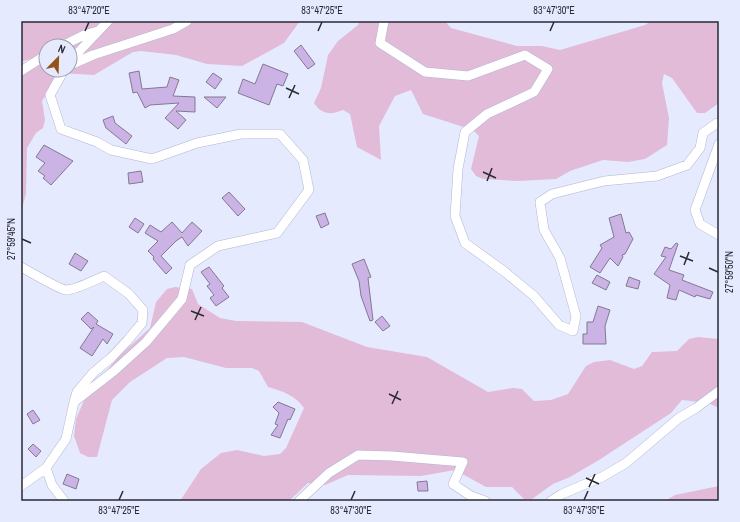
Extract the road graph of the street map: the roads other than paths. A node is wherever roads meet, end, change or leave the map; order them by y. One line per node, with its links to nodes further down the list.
1 (108, 21): 4 (street)
2 (187, 21): 8 (street)
3 (384, 21): 11 (street)
4 (100, 30): 5 (street); 6 (street)
5 (78, 38)
6 (78, 53)
7 (38, 60): 9 (street)
8 (78, 62)
9 (21, 71)
10 (60, 78): 16 (street)
11 (719, 124)
12 (719, 144): 13 (street)
13 (719, 235)
14 (21, 267): 16 (street)
15 (719, 391): 22 (street)
16 (74, 402): 17 (street)
17 (46, 468): 18 (street); 19 (street)
18 (21, 486)
19 (64, 501)
20 (298, 501): 21 (street)
21 (485, 501)
22 (551, 501)

